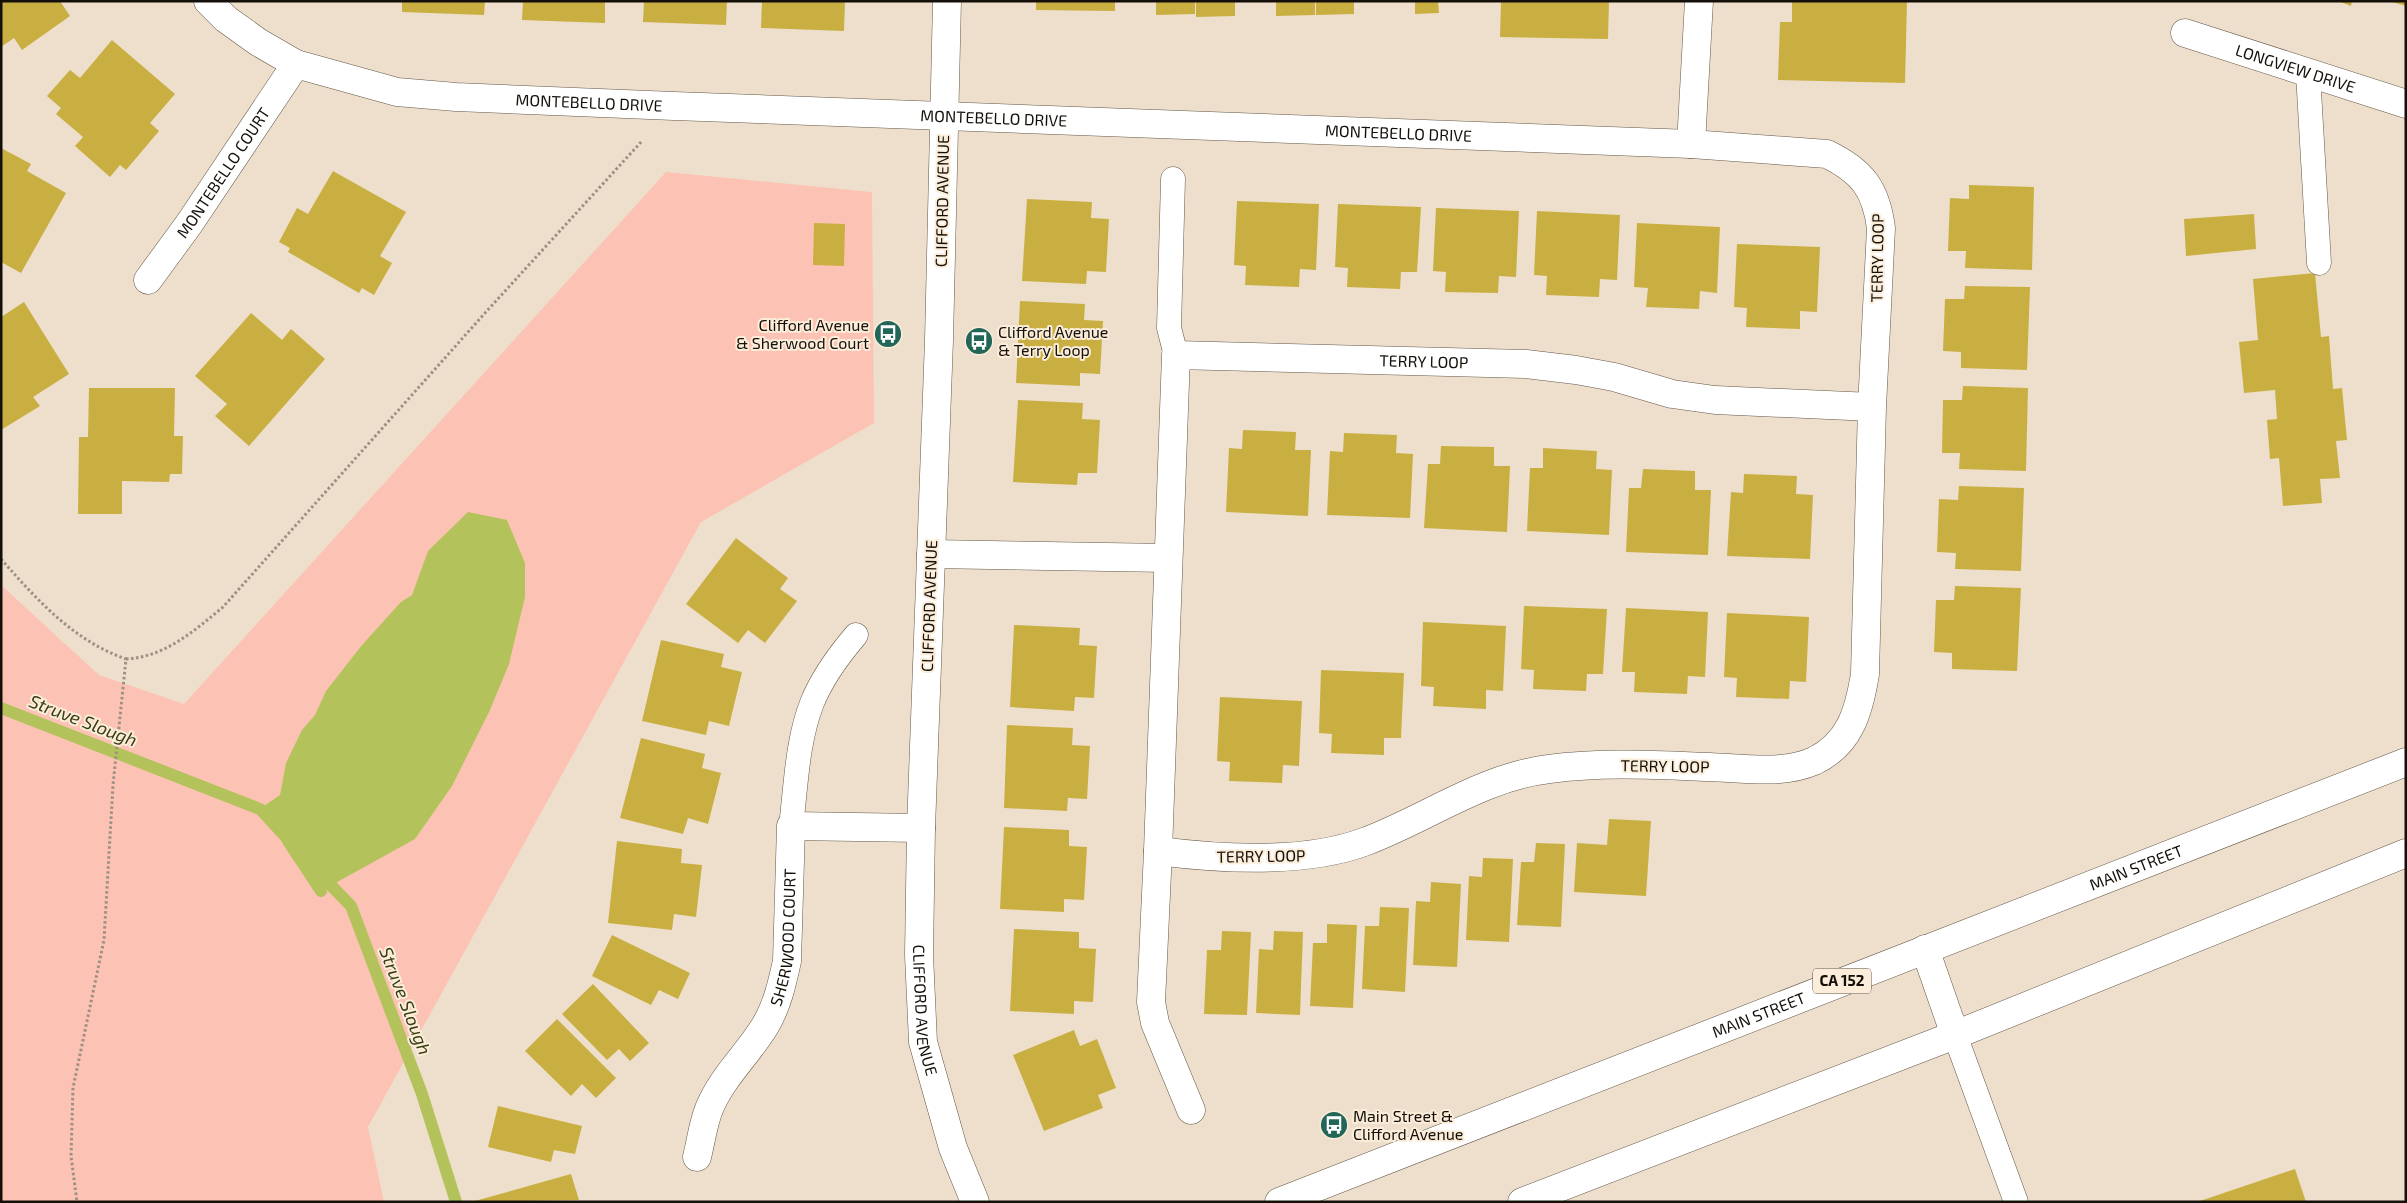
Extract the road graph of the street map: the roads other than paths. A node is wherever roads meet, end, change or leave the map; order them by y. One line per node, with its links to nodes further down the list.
1 (208, 1): 5 (street, MONTEBELLO DRIVE)
2 (947, 1): 8 (street, CLIFFORD AVENUE)
3 (1699, 1): 9 (street)
4 (2185, 33): 6 (street, LONGVIEW DRIVE)
5 (296, 64): 8 (street, MONTEBELLO DRIVE); 13 (street, MONTEBELLO COURT)
6 (2308, 73): 7 (street, LONGVIEW DRIVE); 12 (lane)
7 (2406, 104)
8 (943, 117): 9 (street, MONTEBELLO DRIVE); 16 (street, CLIFFORD AVENUE)
9 (1691, 144): 10 (street, MONTEBELLO DRIVE)
10 (1805, 151): 15 (street, TERRY LOOP)
11 (1173, 179): 14 (lane)
12 (2318, 263)
13 (148, 280)
14 (1176, 355): 15 (street, TERRY LOOP); 17 (street)
15 (1872, 407): 22 (street, TERRY LOOP)
16 (930, 554): 17 (street); 21 (street, CLIFFORD AVENUE)
17 (1168, 558): 22 (street)
18 (856, 636): 20 (lane)
19 (2406, 762): 24 (street, MAIN STREET / CA 152)
20 (791, 826): 21 (street); 27 (street, SHERWOOD COURT)
21 (921, 828): 28 (street, CLIFFORD AVENUE)
22 (1158, 851): 26 (street)
23 (2406, 853): 25 (street)
24 (1925, 949): 25 (street); 29 (street, MAIN STREET / CA 152)
25 (1954, 1035): 30 (street); 31 (lane)
26 (1191, 1110)
27 (697, 1157)
28 (975, 1202)
29 (1279, 1202)
30 (1522, 1202)
31 (2016, 1202)

